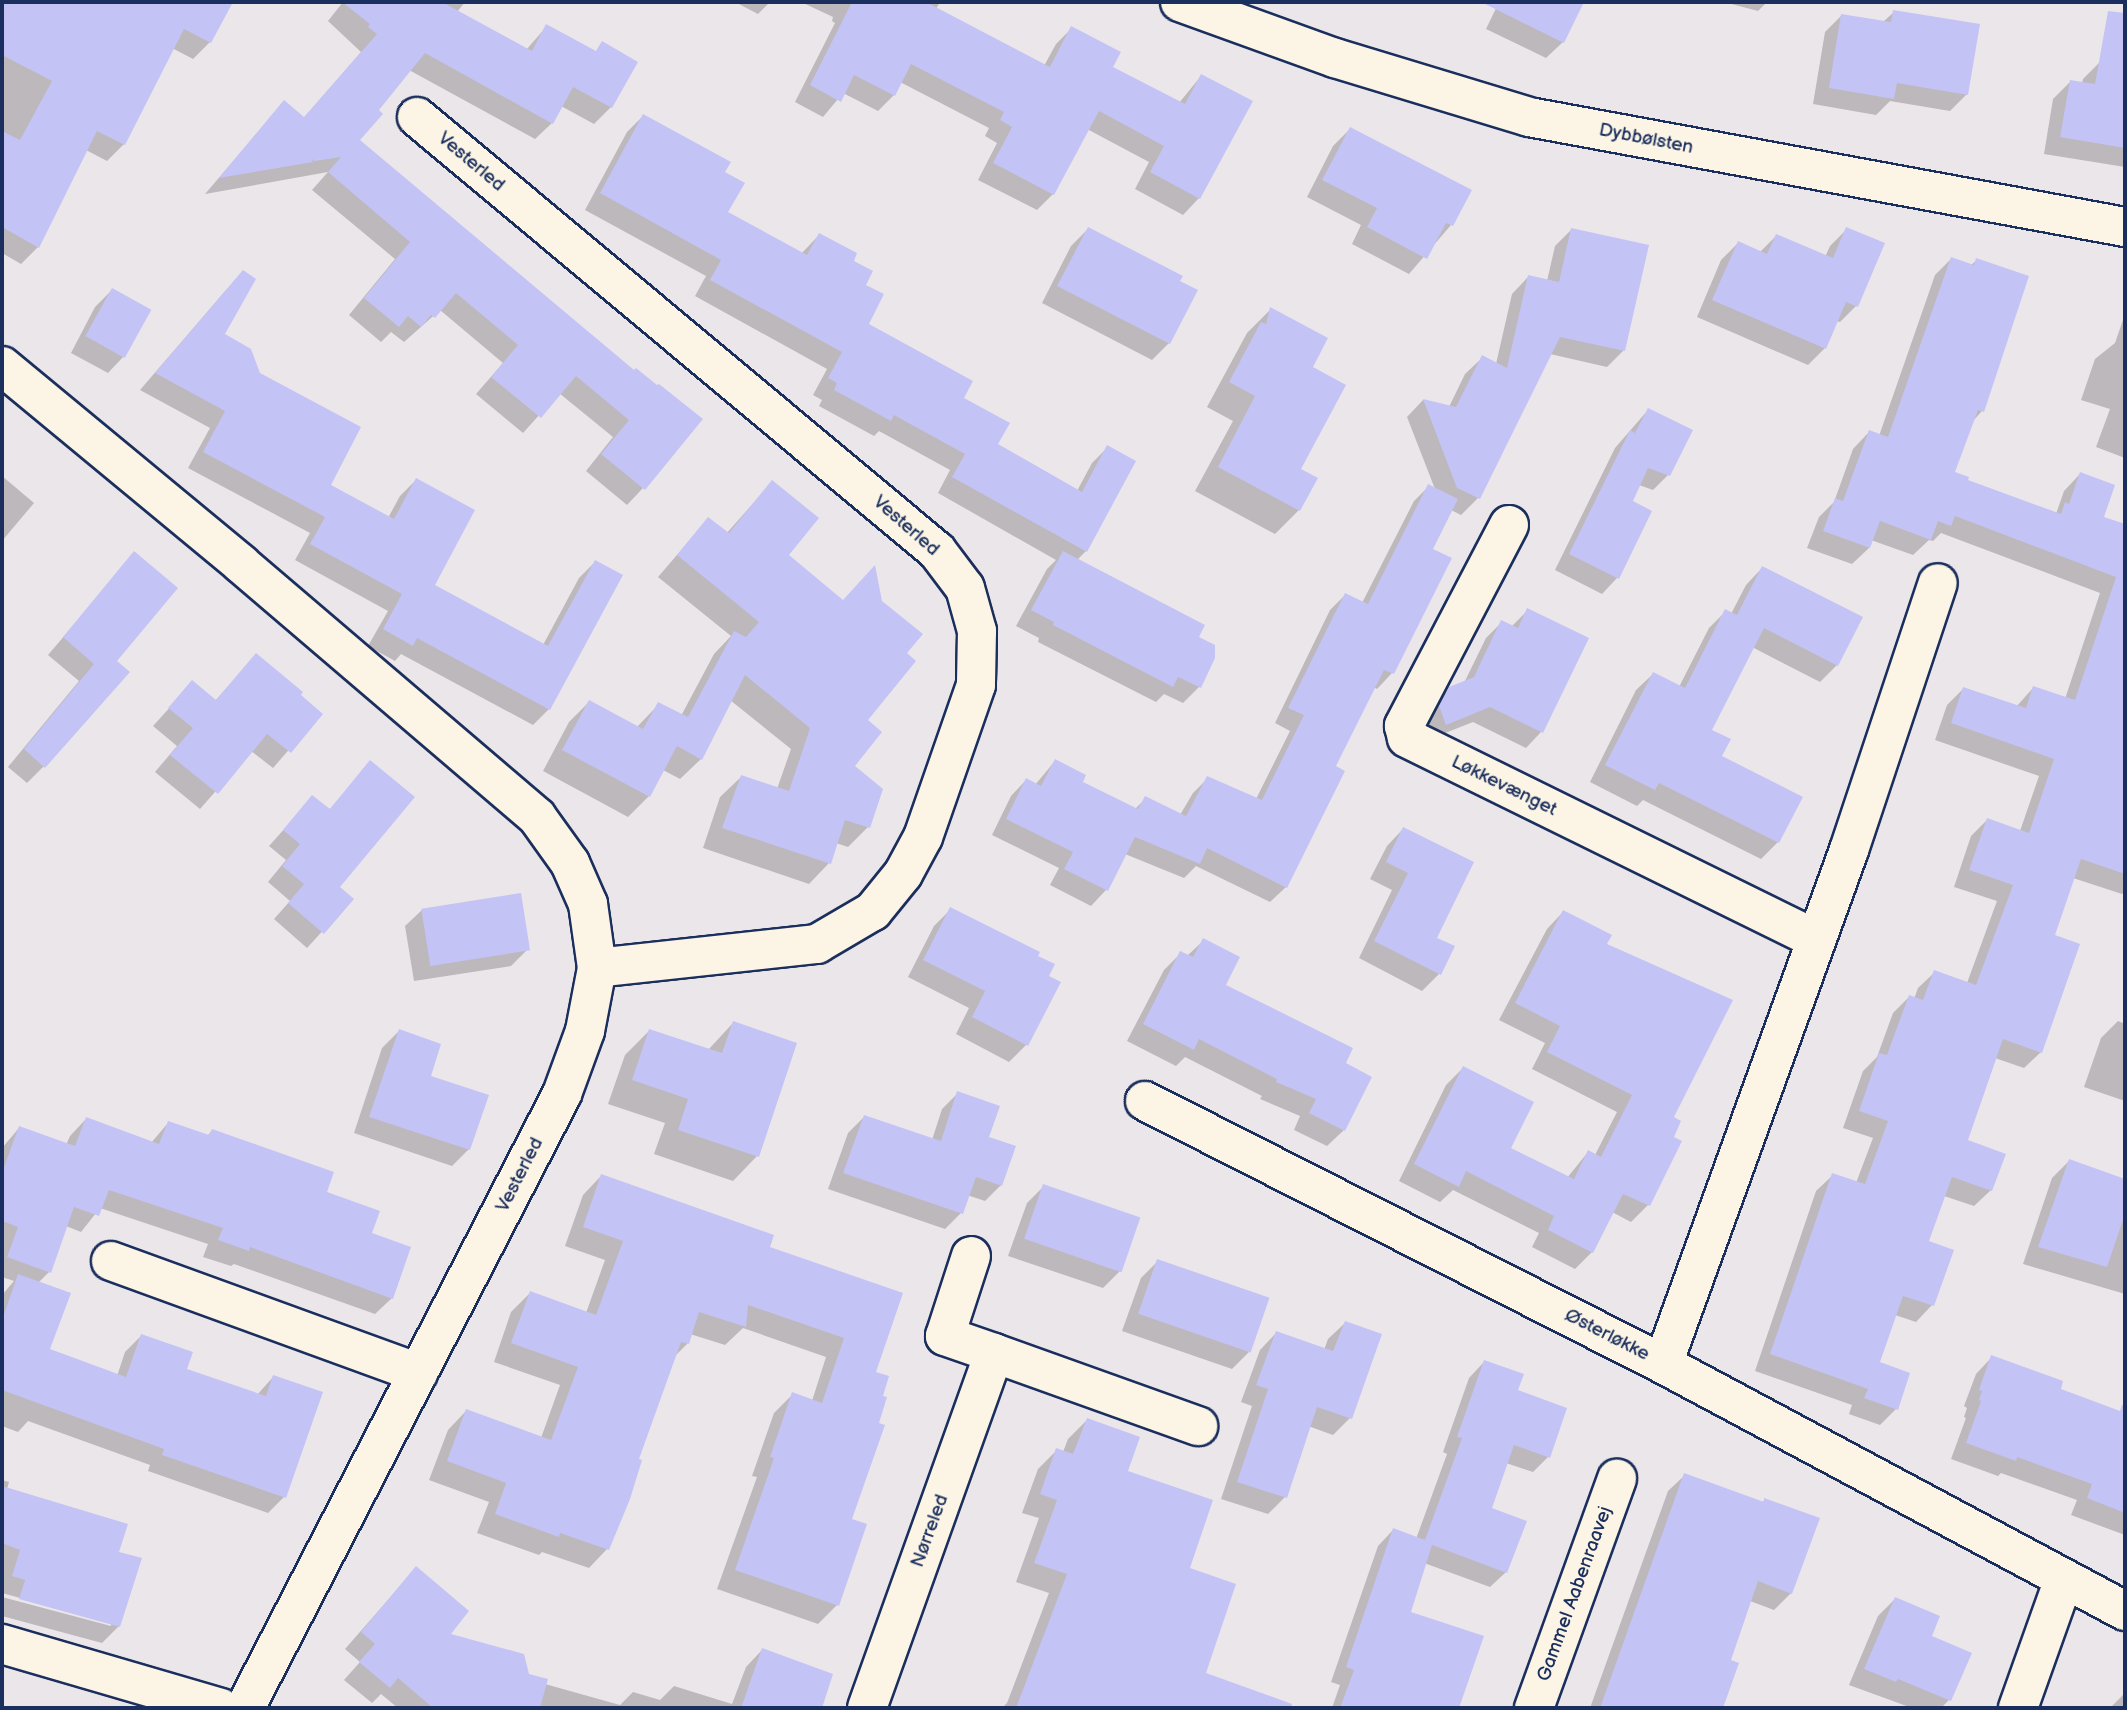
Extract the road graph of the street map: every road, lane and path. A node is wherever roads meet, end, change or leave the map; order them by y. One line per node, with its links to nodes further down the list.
1 (1180, 2): 3 (street, Dybbølsten)
2 (417, 117): 8 (street, Vesterled)
3 (2125, 227)
4 (2, 366): 8 (street, Vesterled)
5 (1509, 525): 7 (street, Løkkevænget)
6 (1938, 583): 7 (street)
7 (1816, 939): 13 (street)
8 (597, 968): 14 (street, Vesterled)
9 (1145, 1101): 13 (street, Østerløkke)
10 (971, 1256): 12 (street)
11 (111, 1261): 14 (street)
12 (994, 1353): 15 (street); 22 (street, Nørreled)
13 (1663, 1364): 17 (street, Østerløkke)
14 (418, 1373): 21 (street, Vesterled)
15 (1198, 1426)
16 (1617, 1479): 23 (street, Gammel Aabenraavej)
17 (2064, 1579): 18 (street, Østerløkke); 24 (street)
18 (2125, 1611)
19 (2, 1644): 20 (street)
20 (221, 1708)
21 (245, 1708)
22 (866, 1708)
23 (1534, 1708)
24 (2018, 1708)

